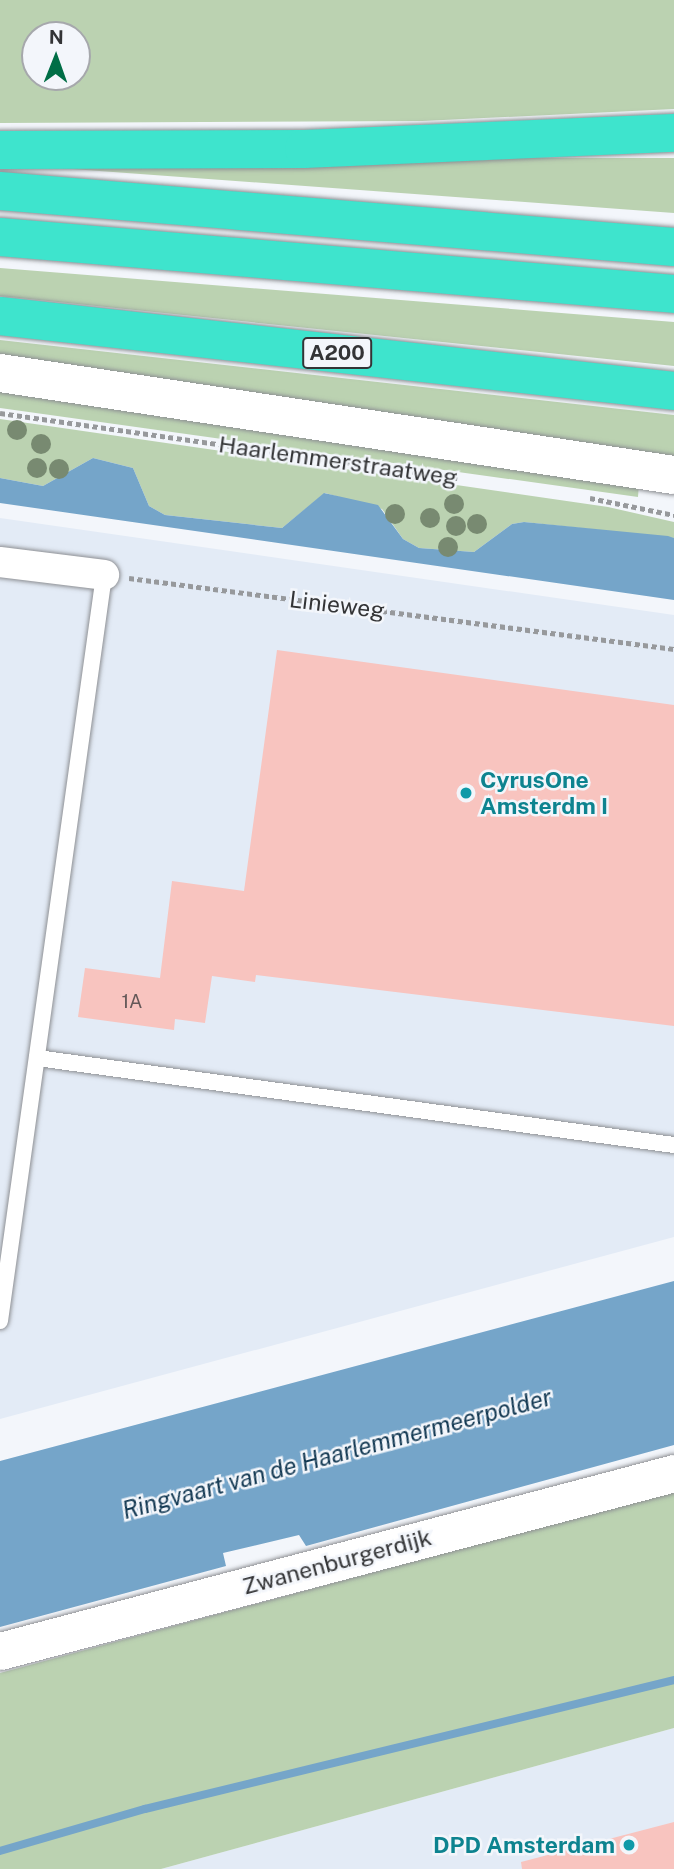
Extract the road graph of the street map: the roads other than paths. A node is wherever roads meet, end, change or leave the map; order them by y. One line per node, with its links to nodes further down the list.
1 (674, 133): 2 (highway)
2 (0, 150)
3 (0, 191): 5 (highway)
4 (0, 237): 6 (highway)
5 (674, 247)
6 (674, 294)
7 (0, 316): 9 (highway, A200)
8 (0, 373): 10 (main road, Haarlemmerstraatweg)
9 (674, 391)
10 (674, 475)
11 (0, 562): 12 (street)
12 (104, 575): 13 (lane)
13 (37, 1058): 14 (lane); 15 (lane)
14 (674, 1145)
15 (0, 1321)
16 (674, 1473): 17 (street, Zwanenburgerdijk)
17 (0, 1651)

